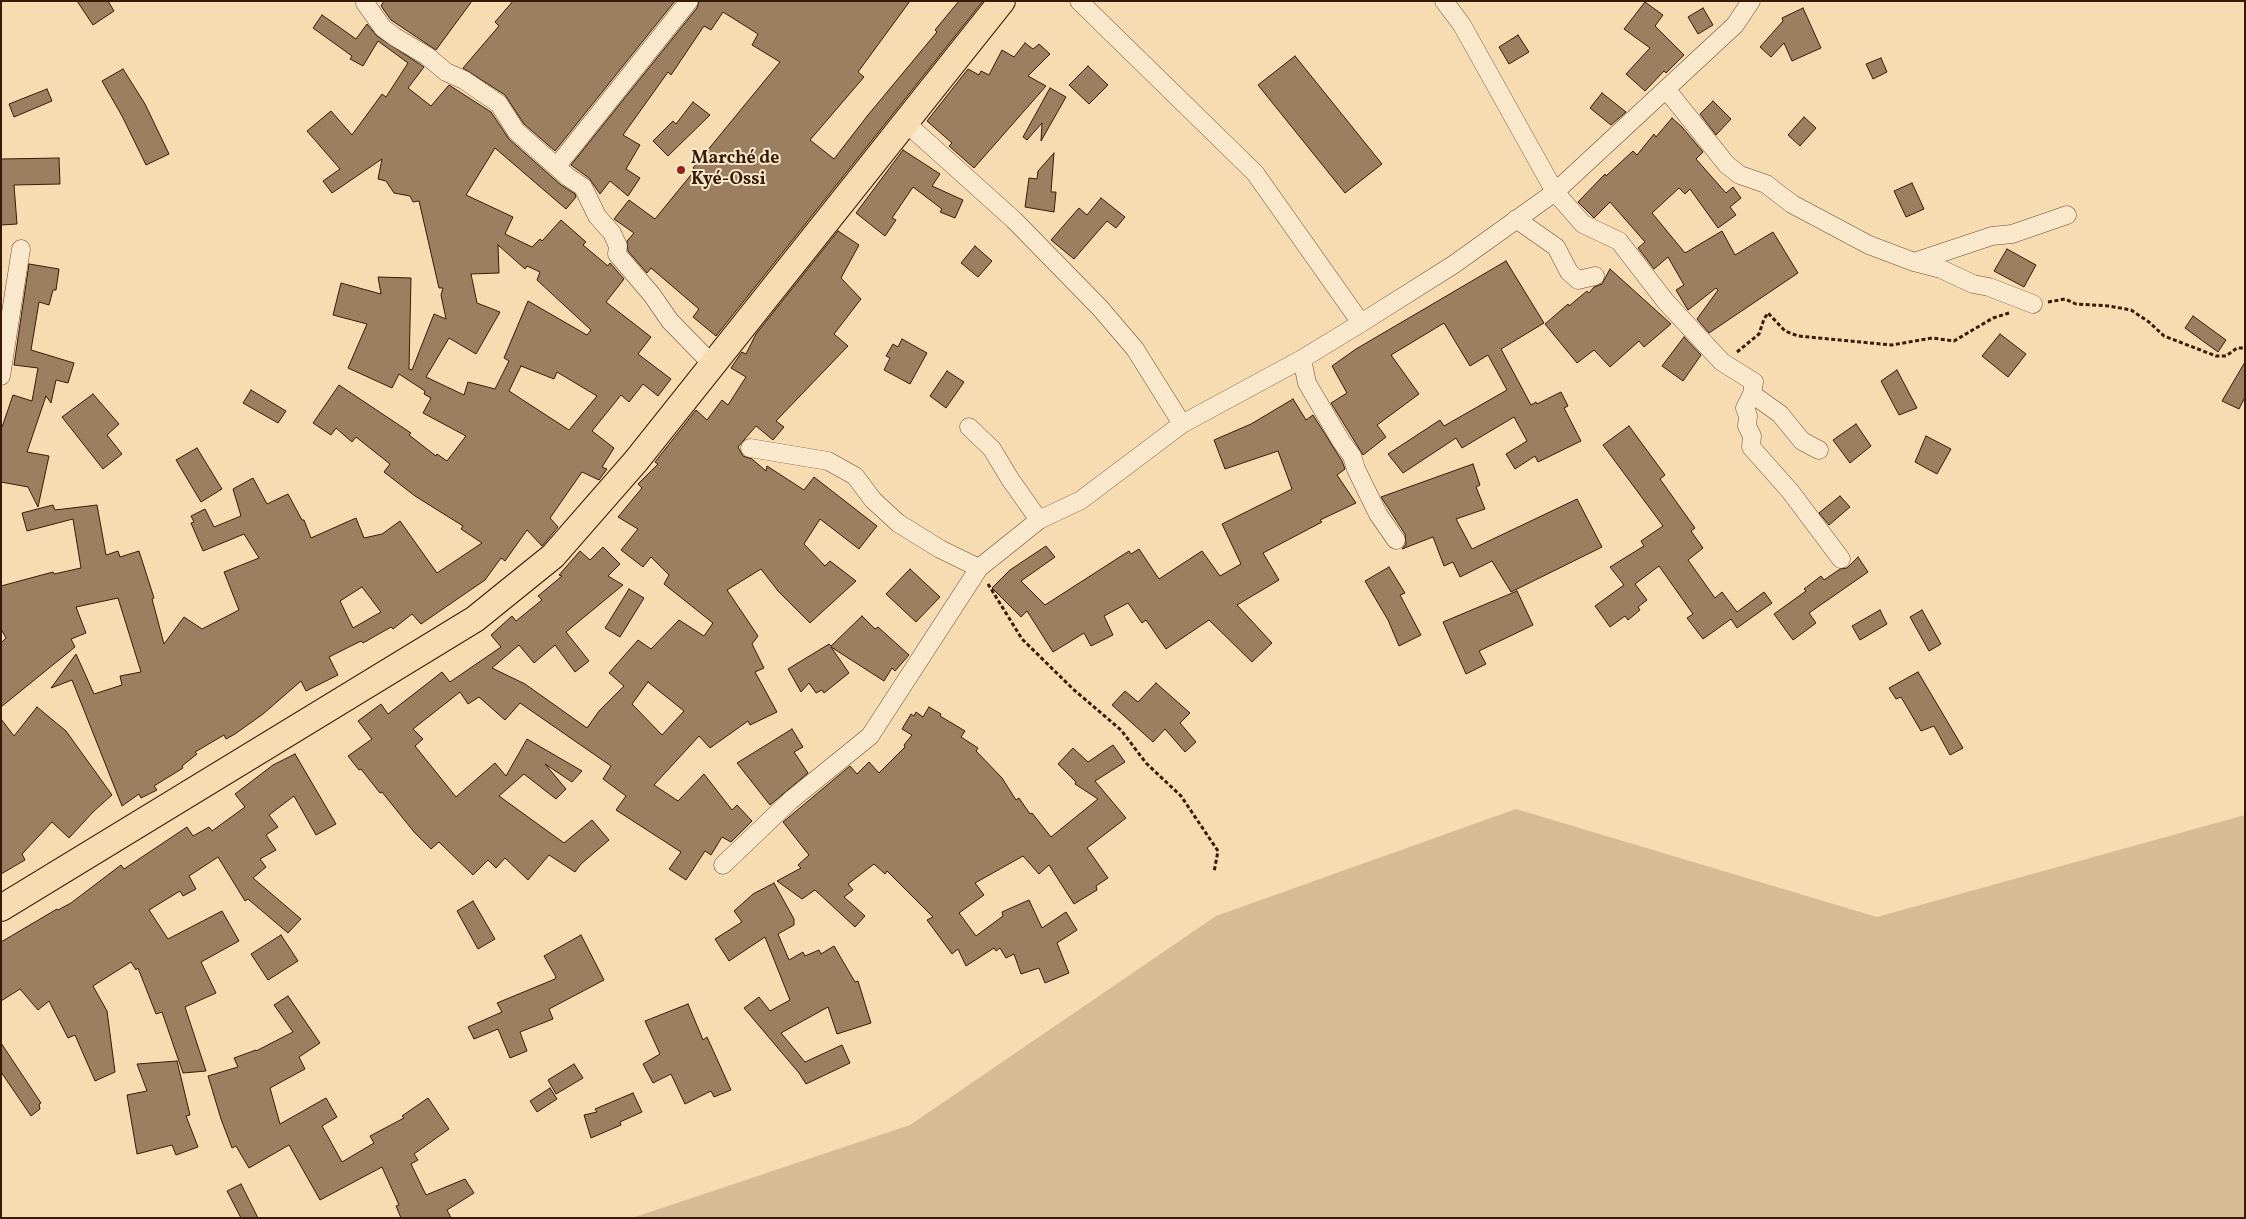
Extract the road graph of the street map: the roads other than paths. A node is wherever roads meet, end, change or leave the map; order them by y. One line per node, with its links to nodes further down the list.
1 (367, 1): 9 (street)
2 (689, 1): 9 (street)
3 (1002, 1): 8 (highway)
4 (1079, 1): 17 (street)
5 (1444, 1): 10 (street)
6 (1751, 1): 7 (street)
7 (1666, 89): 10 (street); 14 (street)
8 (906, 123): 19 (highway); 22 (street)
9 (557, 166): 19 (street)
10 (1555, 192): 12 (street); 21 (street)
11 (2067, 215): 14 (street)
12 (1516, 219): 15 (street); 17 (street)
13 (21, 249): 20 (street)
14 (1914, 262): 16 (street)
15 (1596, 276)
16 (2033, 304)
17 (1362, 323): 18 (street)
18 (1302, 359): 22 (street); 27 (street)
19 (712, 364): 31 (highway)
20 (1, 376)
21 (1752, 394): 25 (street); 28 (street)
22 (1182, 424): 26 (street)
23 (969, 426): 26 (street)
24 (750, 448): 29 (street)
25 (1818, 450)
26 (1039, 520): 29 (street)
27 (1396, 540)
28 (1841, 559)
29 (979, 568): 30 (street)
30 (723, 865)
31 (1, 908)

